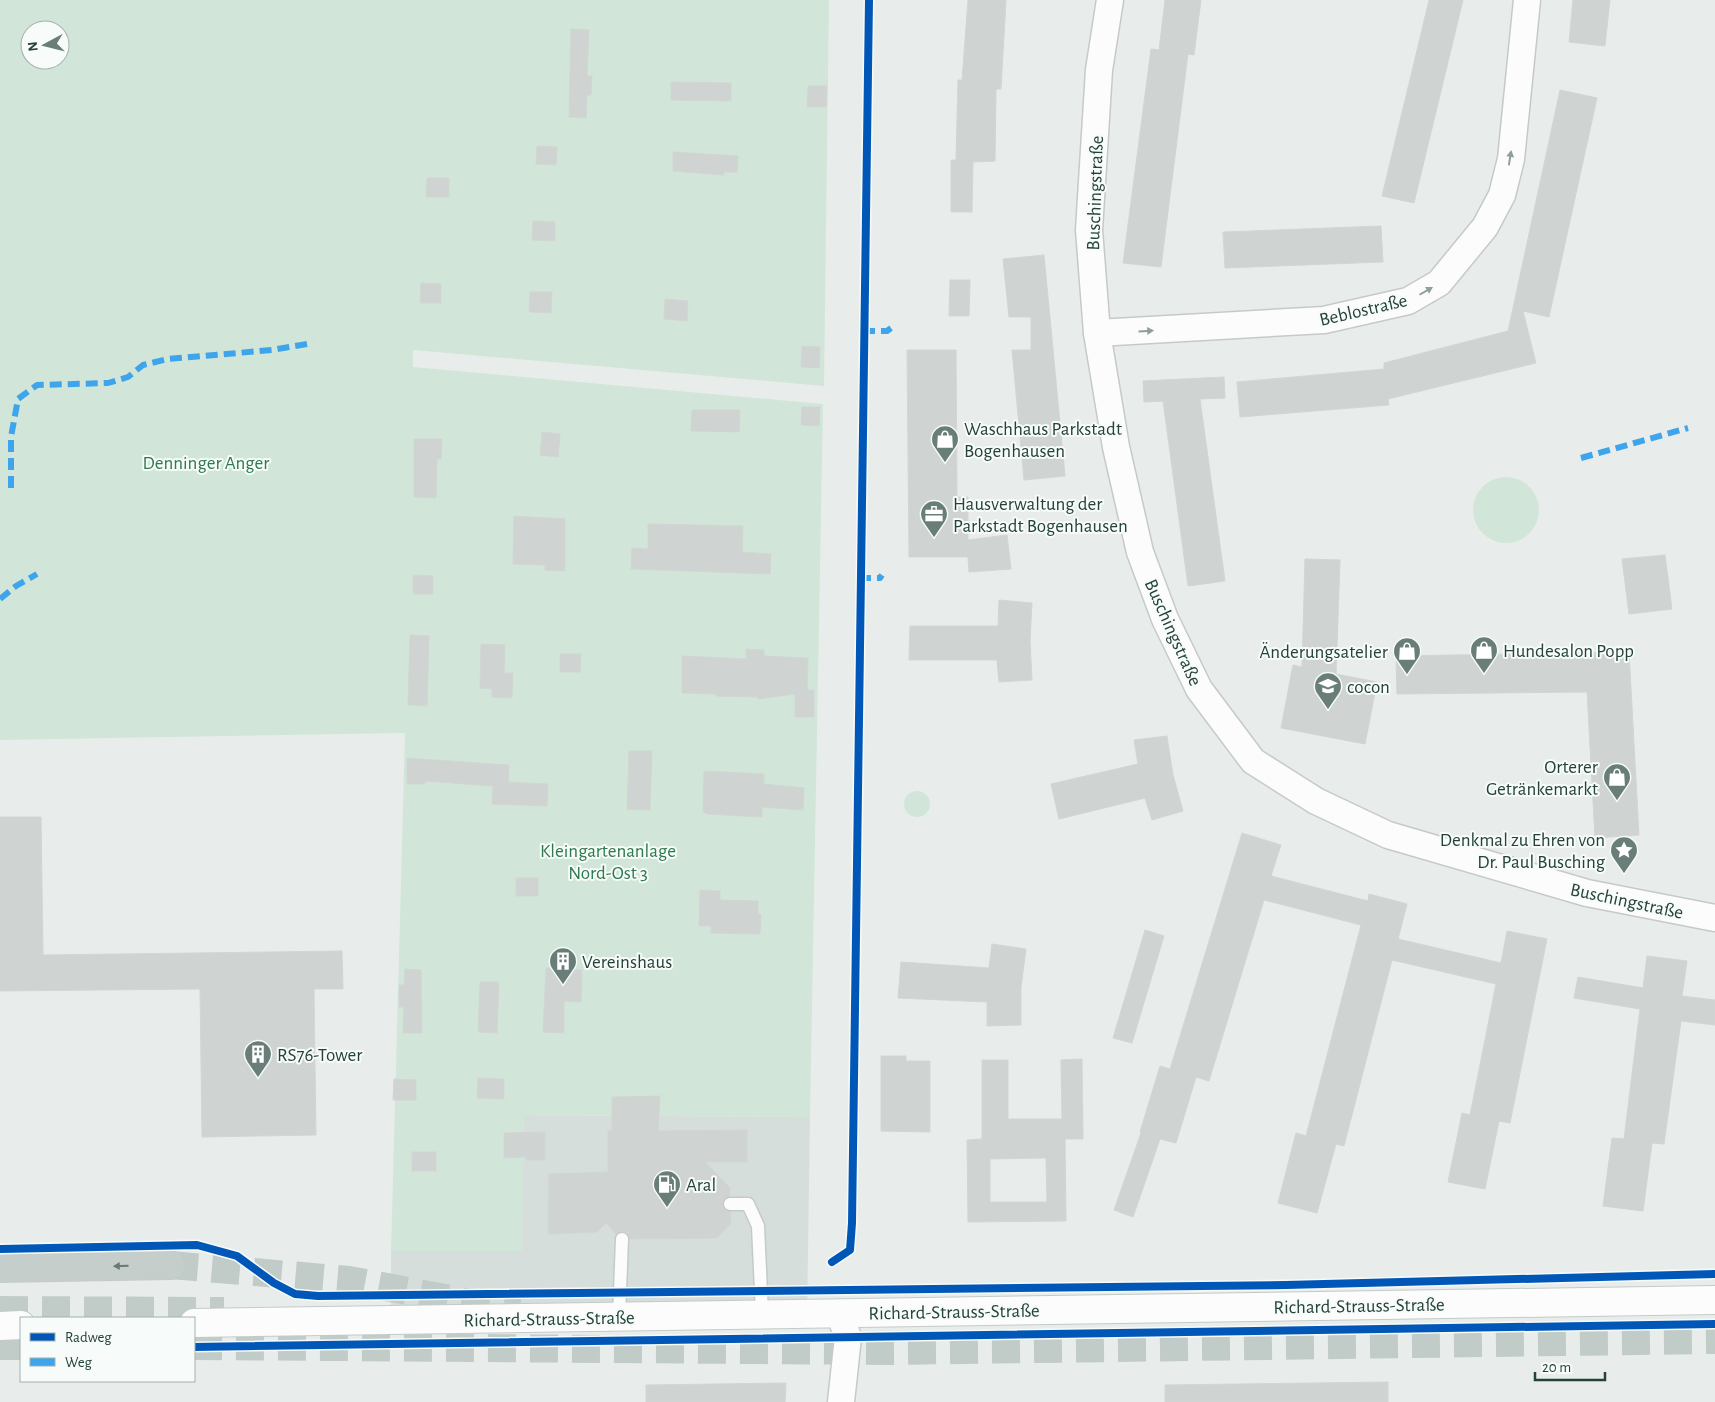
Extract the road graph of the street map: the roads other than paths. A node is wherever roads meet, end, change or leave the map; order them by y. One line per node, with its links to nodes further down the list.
1 (1110, 0): 3 (street, Buschingstraße)
2 (1527, 0): 3 (street, Beblostraße, one-way to 2)
3 (1097, 334): 4 (street, Buschingstraße)
4 (1715, 918)
5 (730, 1204): 11 (lane)
6 (622, 1240): 12 (lane)
7 (170, 1264): 8 (highway, one-way to 8)
8 (0, 1268)
9 (1715, 1300): 10 (main road, Richard-Strauss-Straße)
10 (839, 1313): 11 (main road, Richard-Strauss-Straße); 16 (street)
11 (762, 1314): 12 (main road, Richard-Strauss-Straße)
12 (619, 1316): 13 (main road, Richard-Strauss-Straße)
13 (195, 1323)
14 (0, 1326): 15 (main road)
15 (20, 1326)
16 (841, 1402)

